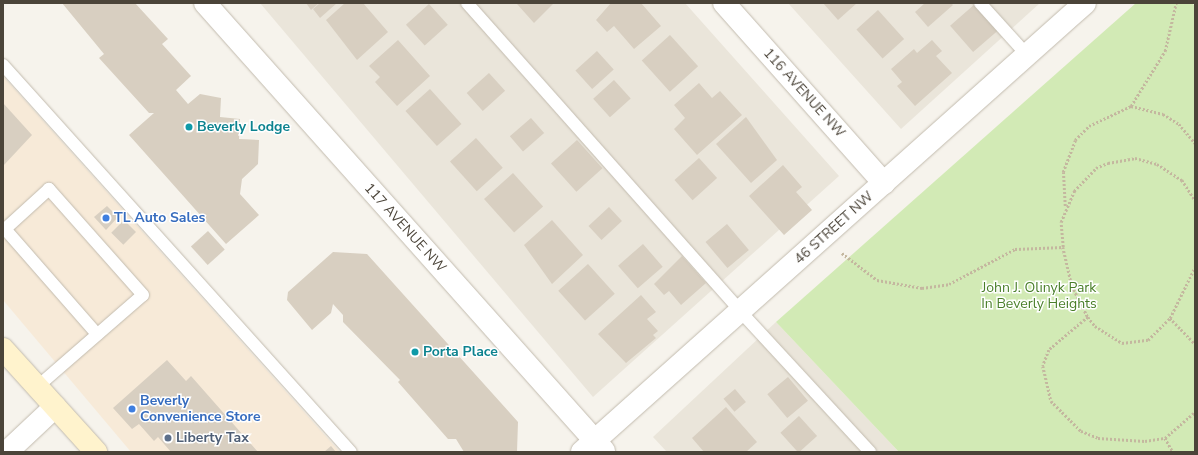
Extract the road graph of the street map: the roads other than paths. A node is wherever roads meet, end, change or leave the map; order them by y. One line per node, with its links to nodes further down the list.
1 (205, 3): 14 (street, 117 AVENUE NW)
2 (467, 3): 9 (lane)
3 (724, 3): 8 (street, 116 AVENUE NW)
4 (980, 3): 6 (lane)
5 (1085, 3): 6 (street, 46 STREET NW)
6 (1027, 56): 8 (street, 46 STREET NW)
7 (3, 65): 17 (lane)
8 (884, 183): 9 (street, 46 STREET NW)
9 (740, 311): 14 (street, 46 STREET NW); 18 (lane)
10 (97, 334): 10 (lane); 12 (lane)
11 (3, 349): 12 (main road)
12 (37, 387): 13 (main road)
13 (55, 406): 15 (street); 16 (main road)
14 (594, 448)
15 (7, 452)
16 (96, 452)
17 (350, 452)
18 (870, 452)

